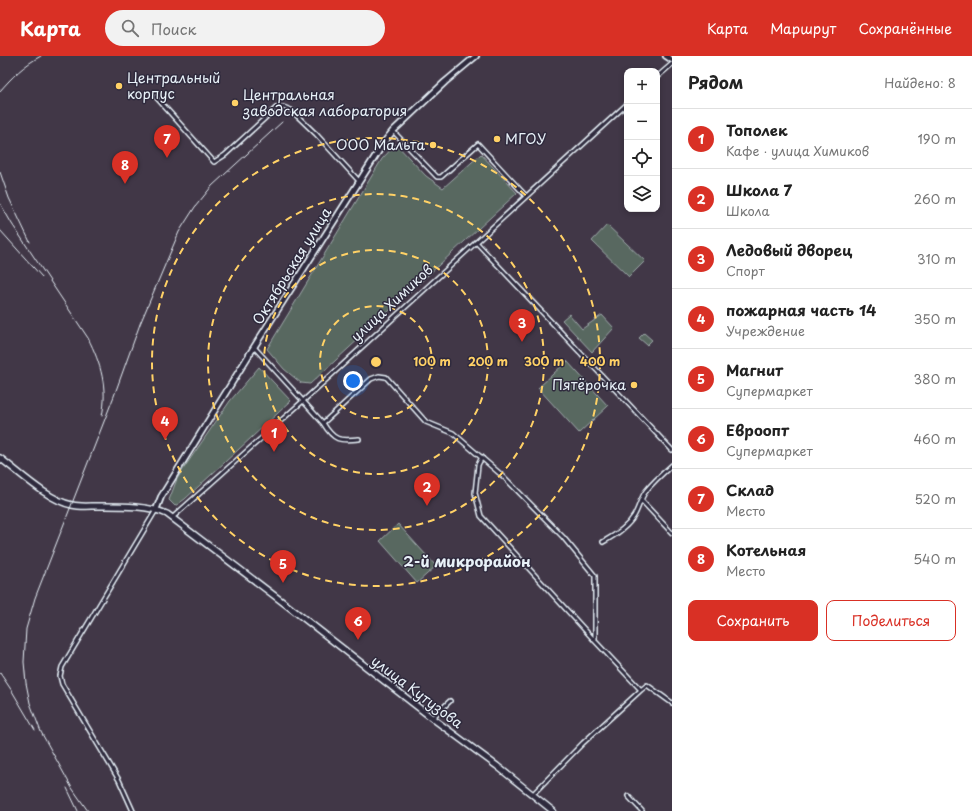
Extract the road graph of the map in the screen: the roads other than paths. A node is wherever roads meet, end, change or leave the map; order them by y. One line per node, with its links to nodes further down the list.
1 (476, 56): 8 (main road, Октябрьская улица)
2 (666, 56): 3 (main road)
3 (672, 60)
4 (672, 64): 5 (street)
5 (660, 74)
6 (156, 98): 9 (street)
7 (624, 107): 10 (street, улица Химиков)
8 (393, 131): 9 (main road, Октябрьская улица); 10 (street)
9 (359, 181): 12 (main road, Октябрьская улица)
10 (526, 196): 11 (street, улица Химиков)
11 (476, 242): 13 (street, улица Химиков); 16 (street)
12 (254, 347): 13 (street); 21 (main road, Октябрьская улица)
13 (302, 401): 14 (street); 22 (street, улица Химиков)
14 (323, 423): 15 (street); 17 (street)
15 (359, 439)
16 (672, 450)
17 (482, 457): 25 (street); 25 (street)
18 (0, 458): 21 (main road)
19 (672, 465): 20 (street)
20 (640, 500): 23 (street); 24 (street)
21 (156, 510): 22 (main road, улица Кутузова); 32 (street)
22 (172, 518): 29 (main road, улица Кутузова)
23 (672, 532)
24 (603, 542)
25 (595, 641): 26 (street)
26 (641, 690): 28 (street); 30 (street)
27 (450, 701): 29 (street)
28 (672, 703)
29 (432, 718): 30 (main road, улица Кутузова)
30 (533, 794): 33 (main road, улица Кутузова)
31 (628, 796): 34 (street)
32 (133, 811)
33 (553, 811)
34 (642, 811)

